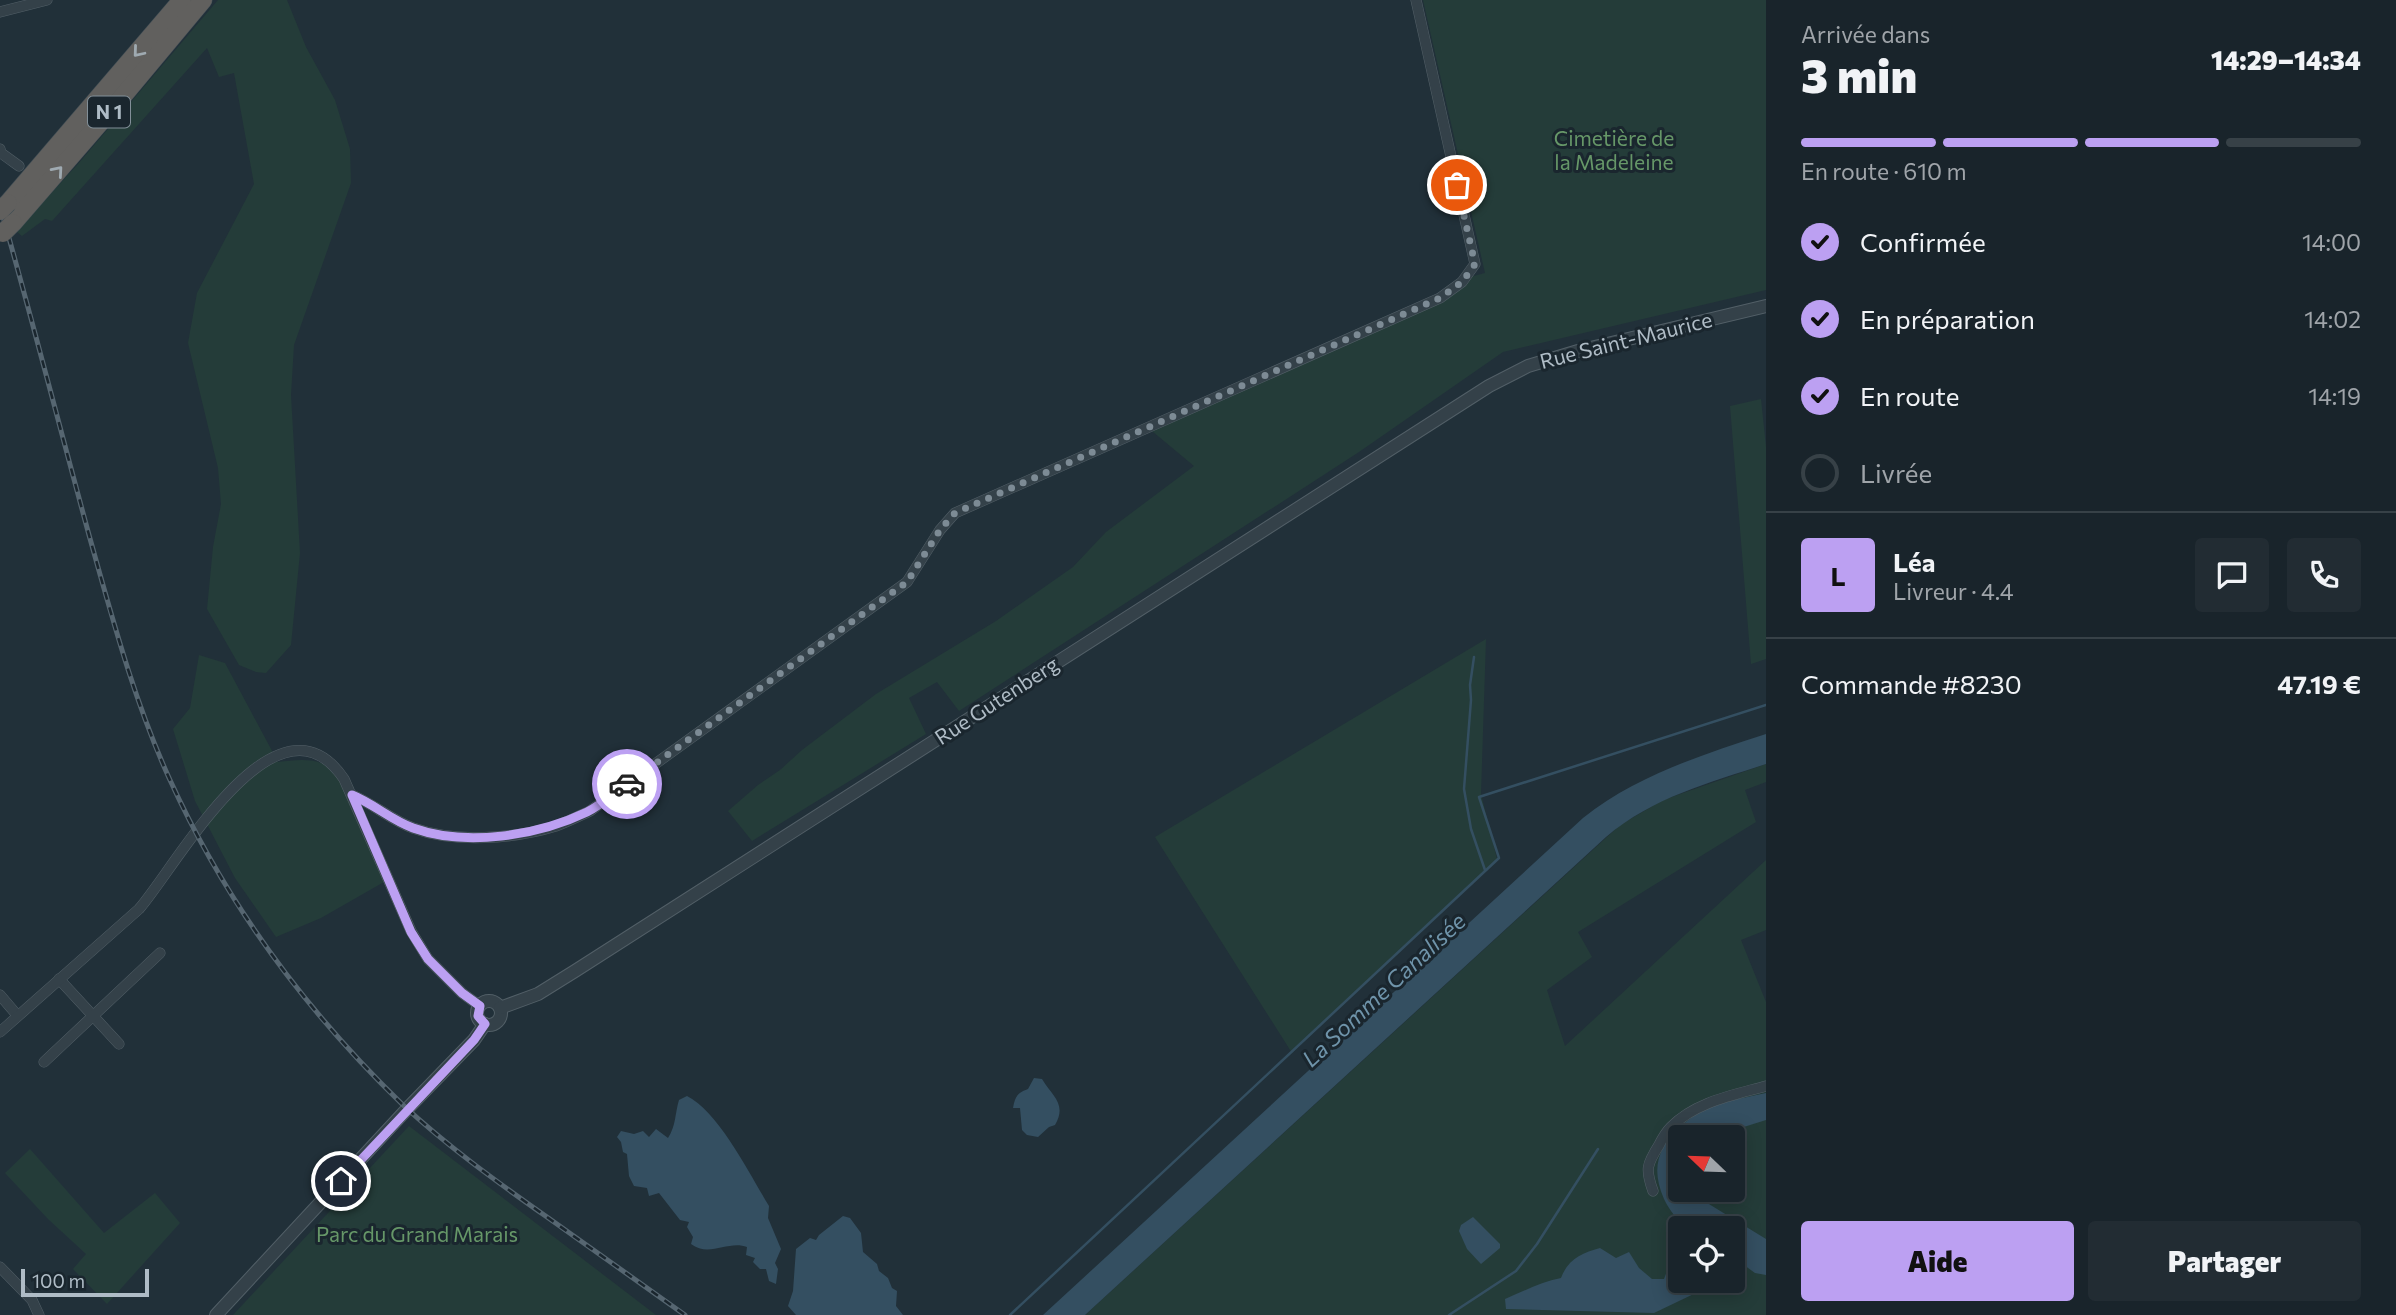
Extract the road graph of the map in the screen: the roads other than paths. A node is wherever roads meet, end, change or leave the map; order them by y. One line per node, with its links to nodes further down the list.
1 (47, 0): 5 (street)
2 (181, 0): 8 (highway, N 1, one-way to 8)
3 (202, 0): 8 (highway, N 1, one-way to 3)
4 (1416, 0): 11 (street)
5 (0, 12)
6 (0, 149): 7 (street)
7 (19, 166)
8 (5, 221)
9 (1766, 306): 10 (street, Rue Saint-Maurice)
10 (1489, 386): 16 (street, Rue Gutenberg)
11 (352, 795): 13 (street); 15 (street)
12 (160, 953): 18 (street)
13 (59, 979): 17 (street); 18 (street)
14 (0, 995): 17 (street)
15 (480, 1006): 16 (street); 19 (street)
16 (500, 1008): 19 (street)
17 (16, 1015): 20 (street)
18 (93, 1017): 21 (street); 22 (street)
19 (485, 1024): 27 (street)
20 (0, 1032)
21 (119, 1044)
22 (44, 1062)
23 (1766, 1086): 24 (street)
24 (1653, 1191)
25 (0, 1267): 26 (street)
26 (39, 1315)
27 (216, 1315)

